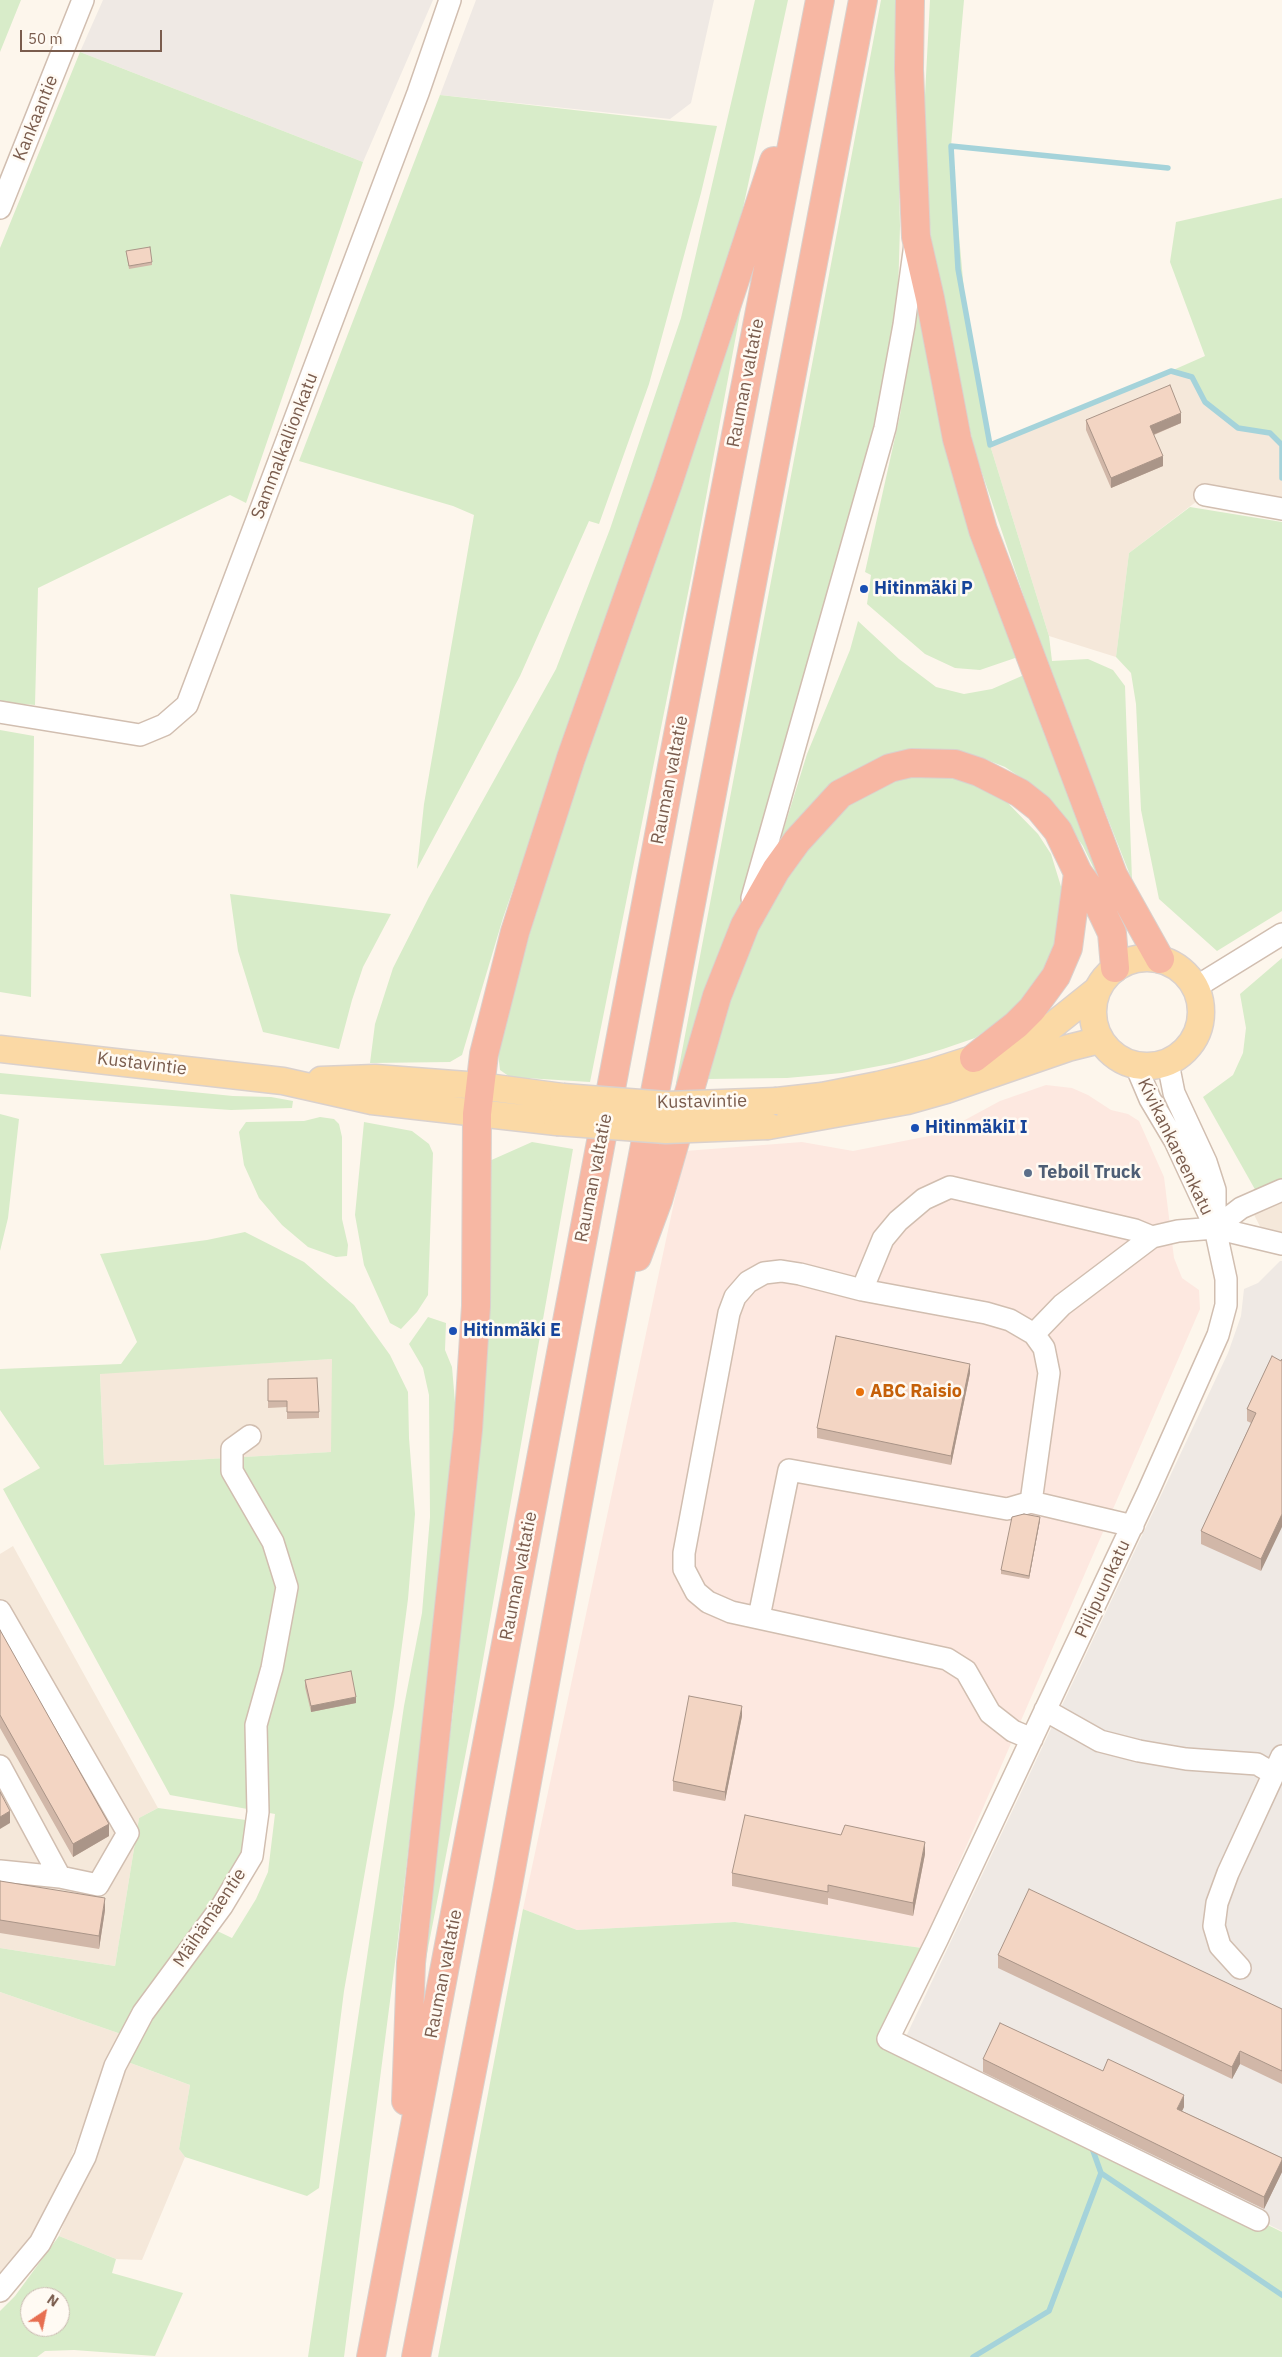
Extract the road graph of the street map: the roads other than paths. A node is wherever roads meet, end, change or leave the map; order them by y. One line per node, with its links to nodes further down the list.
1 (83, 0): 7 (street, Kankaantie)
2 (450, 0): 11 (street, Sammalkallionkatu)
3 (820, 0): 6 (highway, Rauman valtatie)
4 (863, 0): 34 (highway)
5 (910, 0): 8 (highway)
6 (812, 43): 25 (highway); 47 (highway, Rauman valtatie)
7 (0, 208)
8 (916, 237): 13 (street); 15 (highway)
9 (1205, 495): 10 (street)
10 (1282, 509)
11 (0, 712)
12 (1078, 873): 13 (highway); 16 (highway); 21 (highway)
13 (745, 925): 34 (highway)
14 (1282, 934): 17 (street)
15 (1160, 959): 16 (main road); 17 (main road)
16 (1115, 968): 18 (main road)
17 (1196, 988): 22 (main road)
18 (1097, 990): 19 (main road); 21 (main road, Kustavintie)
19 (1100, 1040): 23 (main road); 26 (main road, Kustavintie, bridge)
20 (0, 1049): 24 (main road, Kustavintie)
21 (974, 1058): 26 (main road, Kustavintie, bridge)
22 (1168, 1063): 23 (main road); 29 (street, Kivikankareenkatu)
23 (1136, 1066): 29 (street, Kivikankareenkatu)
24 (283, 1081): 25 (main road, Kustavintie); 27 (main road, Kustavintie)
25 (480, 1086): 26 (main road, Kustavintie); 27 (highway)
26 (560, 1110): 27 (main road, Kustavintie)
27 (477, 1114): 47 (highway)
28 (1282, 1190): 29 (street)
29 (1215, 1228): 30 (street); 31 (street, Kivikankareenkatu); 37 (street, Piilipuunkatu)
30 (1152, 1237): 32 (street); 33 (street)
31 (1282, 1244)
32 (862, 1290): 33 (street); 39 (street)
33 (1034, 1334): 36 (street)
34 (608, 1338): 51 (highway)
35 (250, 1436): 49 (street, Mäihämäentie)
36 (1031, 1502): 37 (street); 39 (street)
37 (1133, 1526): 40 (street, Piilipuunkatu)
38 (0, 1611): 45 (street)
39 (759, 1618): 41 (street)
40 (1045, 1710): 41 (street, Piilipuunkatu); 42 (street)
41 (1032, 1739): 48 (street, Piilipuunkatu)
42 (1278, 1765): 46 (street)
43 (0, 1766): 45 (street)
44 (0, 1871): 45 (street)
45 (60, 1877)
46 (1240, 1968)
47 (402, 2195): 50 (highway, Rauman valtatie)
48 (1258, 2220)
49 (0, 2292)
50 (371, 2357)
51 (416, 2357)

